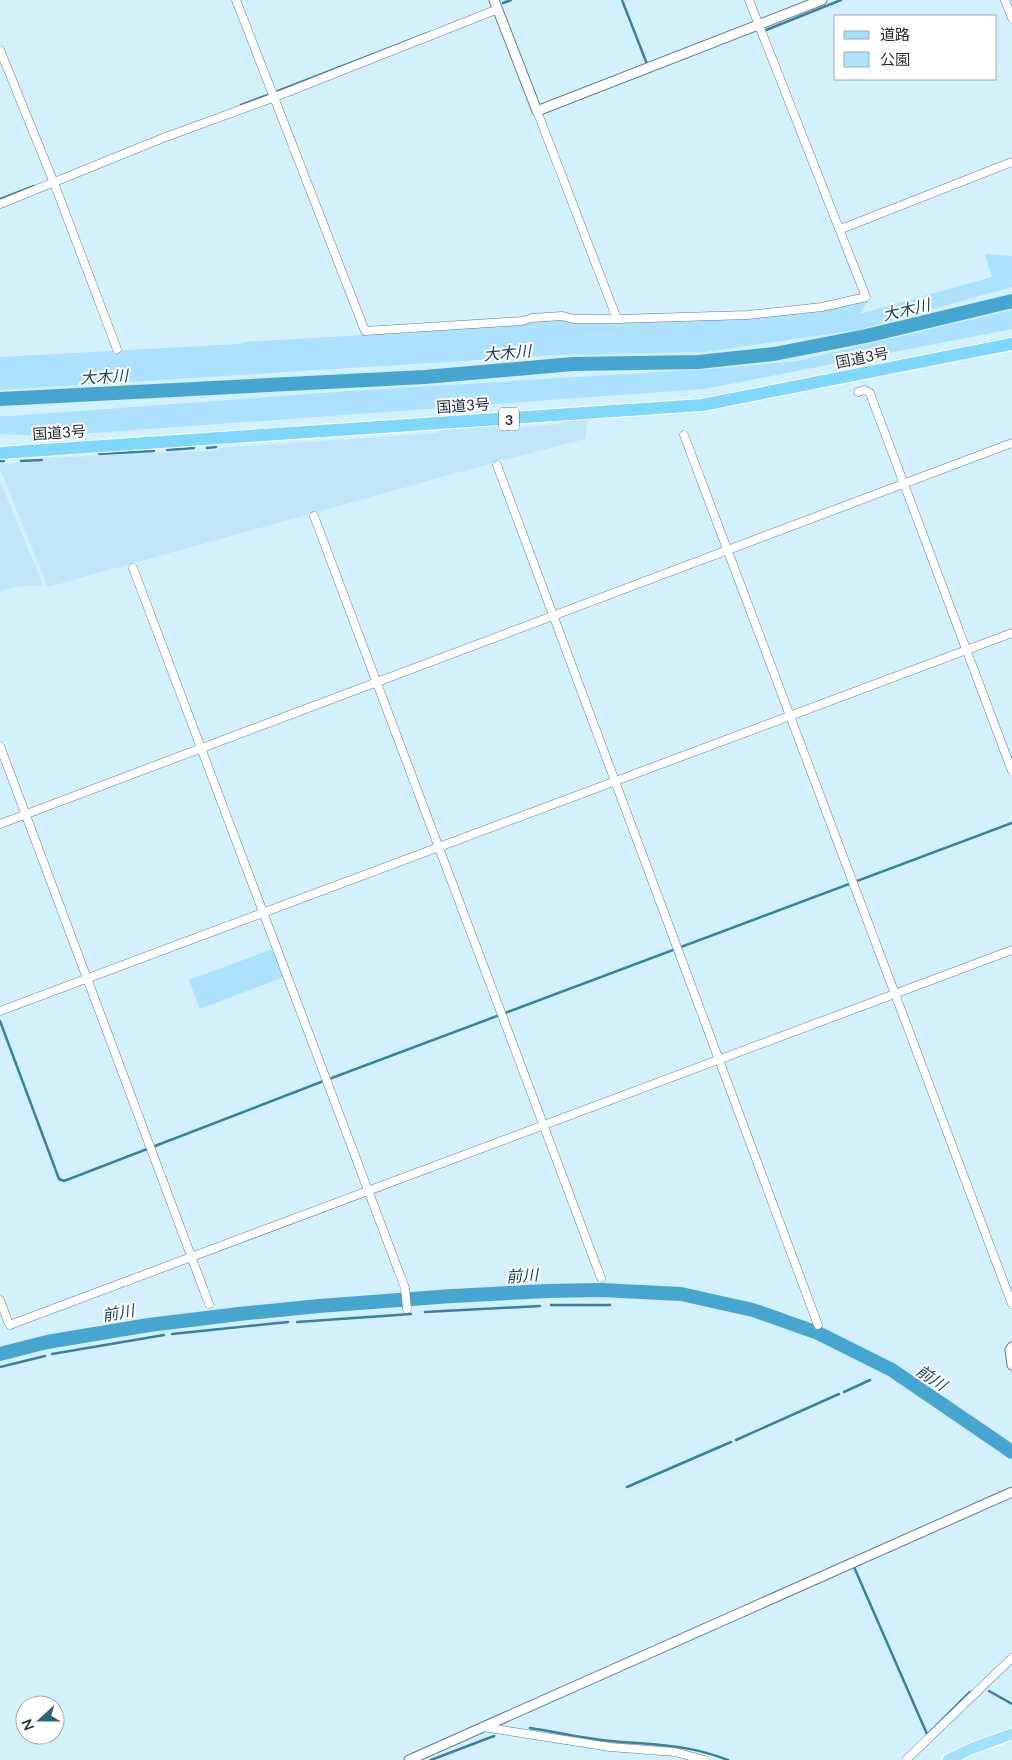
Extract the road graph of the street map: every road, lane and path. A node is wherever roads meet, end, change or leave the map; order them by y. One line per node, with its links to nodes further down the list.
1 (236, 0): 10 (street)
2 (494, 0): 6 (street)
3 (750, 0): 8 (street)
4 (822, 0): 8 (street)
5 (1005, 0): 7 (street)
6 (498, 9): 10 (street); 11 (street)
7 (1012, 18)
8 (759, 25): 11 (street); 15 (street)
9 (0, 50): 13 (street)
10 (275, 97): 13 (street); 16 (street)
11 (537, 111): 16 (street)
12 (1012, 162): 15 (street)
13 (54, 183): 14 (street); 18 (street)
14 (0, 204)
15 (840, 229): 16 (street)
16 (617, 319)
17 (1012, 344): 22 (highway, 国道3号 / 3)
18 (117, 350)
19 (858, 392): 24 (street)
20 (684, 435): 26 (street)
21 (1012, 443): 24 (street)
22 (0, 453)
23 (497, 465): 28 (street)
24 (904, 484): 26 (street); 30 (street)
25 (314, 516): 31 (street)
26 (727, 550): 28 (street); 32 (street)
27 (133, 568): 34 (street)
28 (553, 616): 31 (street); 36 (street)
29 (1012, 633): 30 (street)
30 (967, 650): 32 (street); 35 (street)
31 (377, 682): 34 (street); 39 (street)
32 (790, 716): 36 (street); 43 (street)
33 (0, 746): 37 (street)
34 (201, 748): 37 (street); 40 (street)
35 (1012, 771)
36 (614, 782): 39 (street); 45 (street)
37 (26, 814): 38 (street); 42 (street)
38 (0, 824)
39 (439, 847): 40 (street); 46 (street)
40 (262, 914): 42 (street); 47 (street)
41 (1012, 950): 43 (street)
42 (87, 979): 44 (street); 48 (street)
43 (895, 994): 45 (street); 52 (street)
44 (2, 1011)
45 (720, 1060): 46 (street); 54 (street)
46 (543, 1125): 47 (street); 49 (street)
47 (368, 1192): 48 (street); 53 (street)
48 (191, 1257): 50 (street); 51 (street)
49 (601, 1278)
50 (0, 1300)
51 (209, 1304)
52 (1012, 1304)
53 (407, 1309)
54 (818, 1325)
55 (1012, 1347): 56 (street)
56 (1012, 1365)
57 (1012, 1492): 59 (street)
58 (1012, 1658): 63 (street)
59 (483, 1727): 61 (street); 62 (street)
60 (1012, 1734): 64 (main road)
61 (409, 1760)
62 (706, 1760)
63 (906, 1760)
64 (948, 1760)

